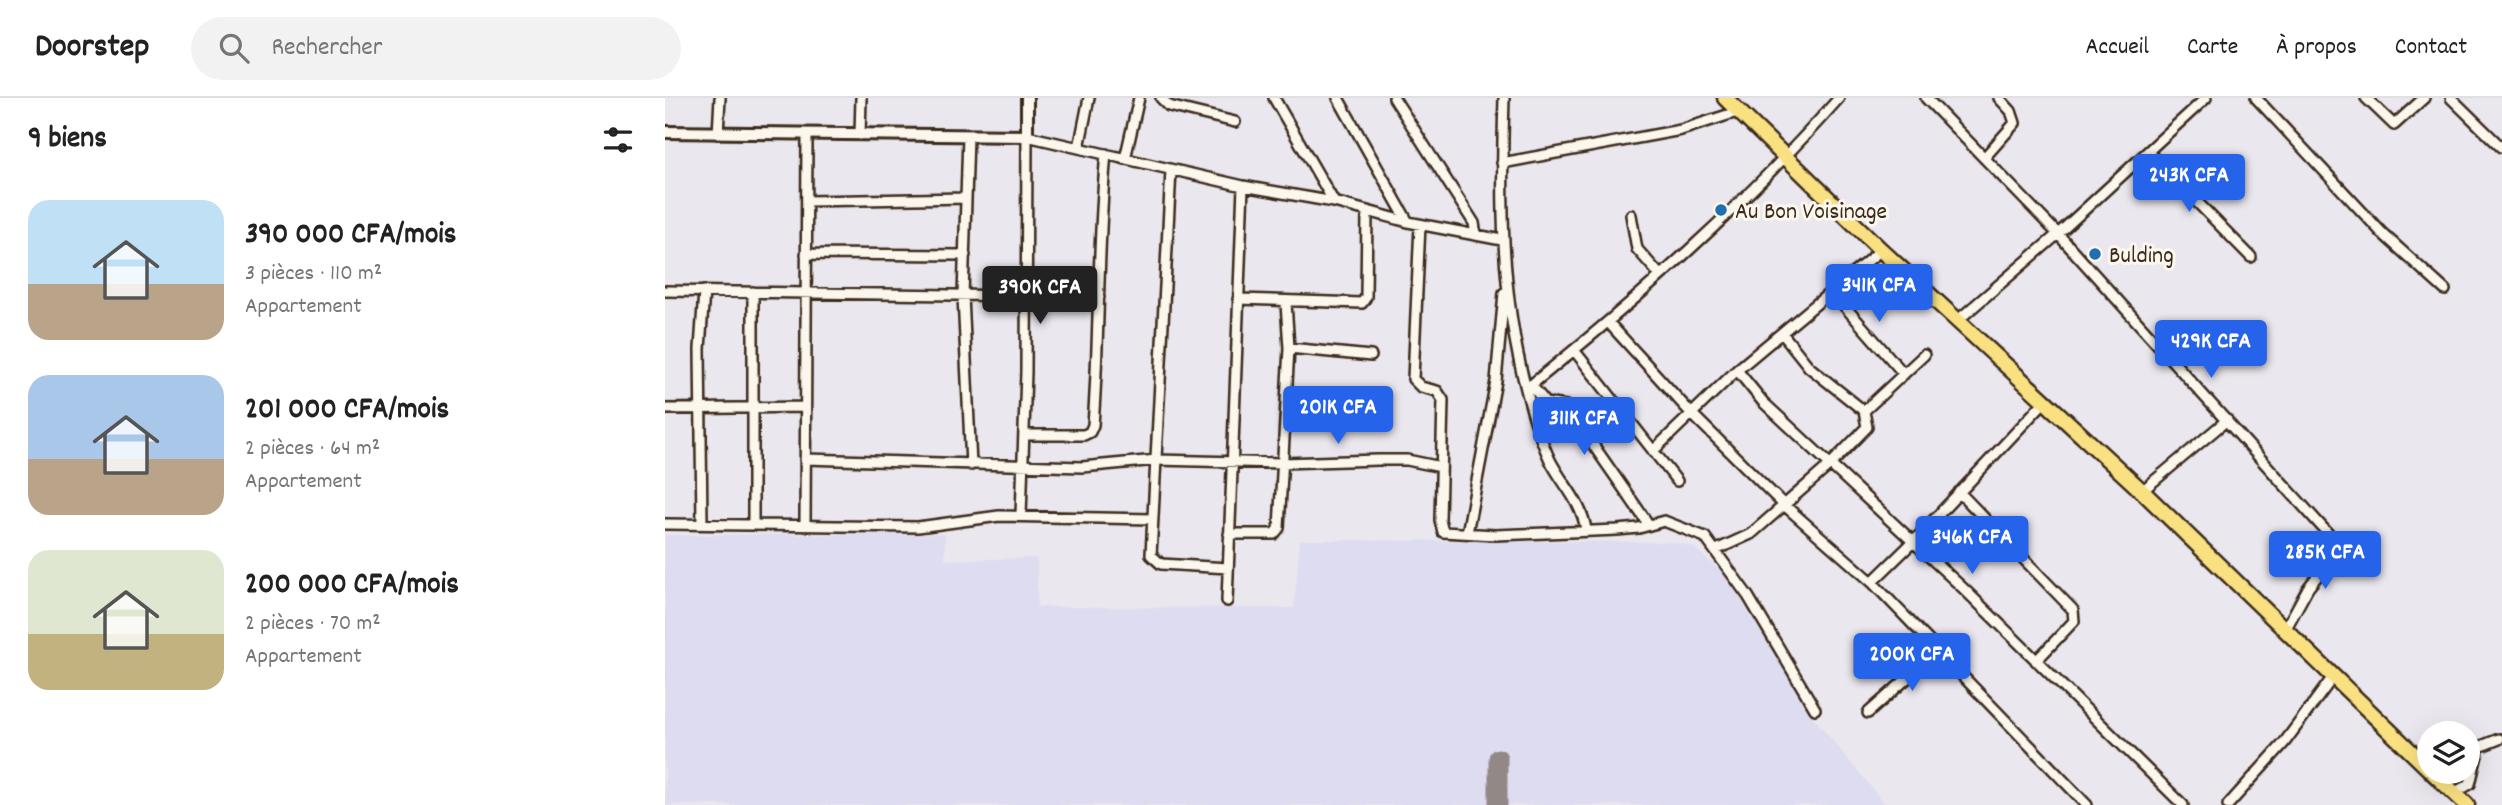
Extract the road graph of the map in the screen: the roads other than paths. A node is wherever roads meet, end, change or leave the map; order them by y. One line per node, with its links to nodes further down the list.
1 (719, 98): 23 (street)
2 (860, 98): 24 (street)
3 (1027, 98): 27 (street)
4 (1089, 98): 29 (street)
5 (1139, 98): 34 (street)
6 (1274, 98): 40 (street)
7 (1338, 98): 43 (street)
8 (1394, 98): 46 (street)
9 (1504, 98): 35 (street)
10 (1725, 98): 20 (highway)
11 (1839, 98): 32 (street)
12 (1926, 98): 33 (street)
13 (1999, 98): 33 (street)
14 (2206, 98): 30 (street)
15 (2256, 98): 55 (street)
16 (2366, 98): 17 (street)
17 (2424, 98)
18 (2451, 98): 28 (street)
19 (1163, 99): 21 (street)
20 (1740, 111): 32 (highway); 35 (street)
21 (1235, 122)
22 (665, 132): 23 (street)
23 (718, 134): 26 (street)
24 (860, 135): 25 (street); 26 (street)
25 (968, 135): 27 (street); 38 (street)
26 (807, 136): 39 (street)
27 (1027, 136): 29 (street); 60 (street)
28 (2501, 147)
29 (1079, 148): 31 (street)
30 (2148, 152): 45 (street); 51 (street)
31 (1106, 155): 34 (street); 62 (street)
32 (1787, 158): 48 (highway); 52 (street)
33 (1983, 158): 45 (street)
34 (1125, 159): 36 (street)
35 (1503, 163): 47 (street)
36 (1171, 170): 37 (street); 86 (street)
37 (1243, 186): 40 (street); 63 (street)
38 (967, 198): 39 (street); 50 (street)
39 (808, 201): 49 (street)
40 (1334, 202): 41 (street)
41 (1367, 213): 43 (street); 64 (street)
42 (1631, 215): 52 (street)
43 (1408, 222): 44 (street)
44 (1420, 225): 46 (street); 92 (street)
45 (2058, 234): 65 (street); 82 (street)
46 (1476, 235): 47 (street)
47 (1502, 240): 53 (street)
48 (1881, 250): 59 (street); 65 (highway)
49 (806, 254): 50 (street); 58 (street)
50 (965, 255): 61 (street)
51 (2251, 257)
52 (1659, 274): 66 (street)
53 (1505, 278): 74 (street); 105 (street)
54 (665, 290): 56 (street)
55 (2445, 290)
56 (704, 291): 57 (street); 77 (street)
57 (753, 292): 58 (street); 78 (street)
58 (804, 292): 61 (street); 76 (street)
59 (1832, 292): 67 (street); 73 (street)
60 (1025, 294): 61 (street); 62 (street); 83 (street)
61 (963, 296): 90 (street)
62 (1099, 297): 83 (street)
63 (1238, 299): 64 (street); 87 (street)
64 (1286, 303): 68 (street)
65 (1957, 320): 75 (highway)
66 (1608, 322): 69 (street); 81 (street)
67 (1782, 333): 72 (street); 80 (street)
68 (1289, 348): 71 (street); 88 (street)
69 (1574, 350): 74 (street); 84 (street)
70 (1924, 355): 73 (street)
71 (1371, 356)
72 (1737, 370): 81 (street); 91 (street)
73 (1904, 374): 80 (street)
74 (1528, 387): 103 (street); 104 (street)
75 (2046, 400): 94 (highway); 95 (street)
76 (804, 407): 78 (street); 85 (street)
77 (701, 408): 78 (street); 79 (street); 100 (street)
78 (753, 408): 101 (street)
79 (665, 409)
80 (1864, 411): 91 (street)
81 (1690, 412): 84 (street); 96 (street)
82 (2227, 420): 94 (street); 112 (street)
83 (1025, 435): 89 (street)
84 (1653, 451): 93 (street)
85 (805, 460): 90 (street); 102 (street)
86 (1157, 460): 87 (street); 89 (street); 98 (street)
87 (1232, 462): 88 (street); 106 (street)
88 (1282, 463): 92 (street); 106 (street)
89 (1024, 464): 90 (street); 97 (street)
90 (971, 465)
91 (1830, 465): 96 (street); 107 (street)
92 (1441, 467): 105 (street)
93 (1677, 481)
94 (2142, 491): 112 (highway)
95 (1959, 492): 107 (street); 114 (street)
96 (1783, 504): 108 (street); 110 (street)
97 (1021, 515): 98 (street); 102 (street)
98 (1153, 519): 109 (street)
99 (665, 524): 100 (street)
100 (702, 524): 101 (street)
101 (753, 524): 102 (street)
102 (806, 524)
103 (1649, 525): 104 (street); 108 (street)
104 (1586, 530): 105 (street)
105 (1467, 533)
106 (1229, 534): 109 (street)
107 (1913, 542): 110 (street); 114 (street)
108 (1716, 550): 116 (street)
109 (1228, 568): 111 (street)
110 (1872, 582): 113 (street)
111 (1227, 601)
112 (2285, 630): 115 (highway)
113 (1938, 651): 117 (street); 122 (street)
114 (2036, 661): 123 (street)
115 (2333, 677): 119 (highway); 124 (street)
116 (1815, 709)
117 (1868, 713)
118 (2499, 739): 121 (street)
119 (2417, 758)
120 (2445, 784): 121 (highway)
121 (2454, 793): 125 (highway)
122 (2087, 805)
123 (2183, 805)
124 (2228, 805)
125 (2467, 805)

